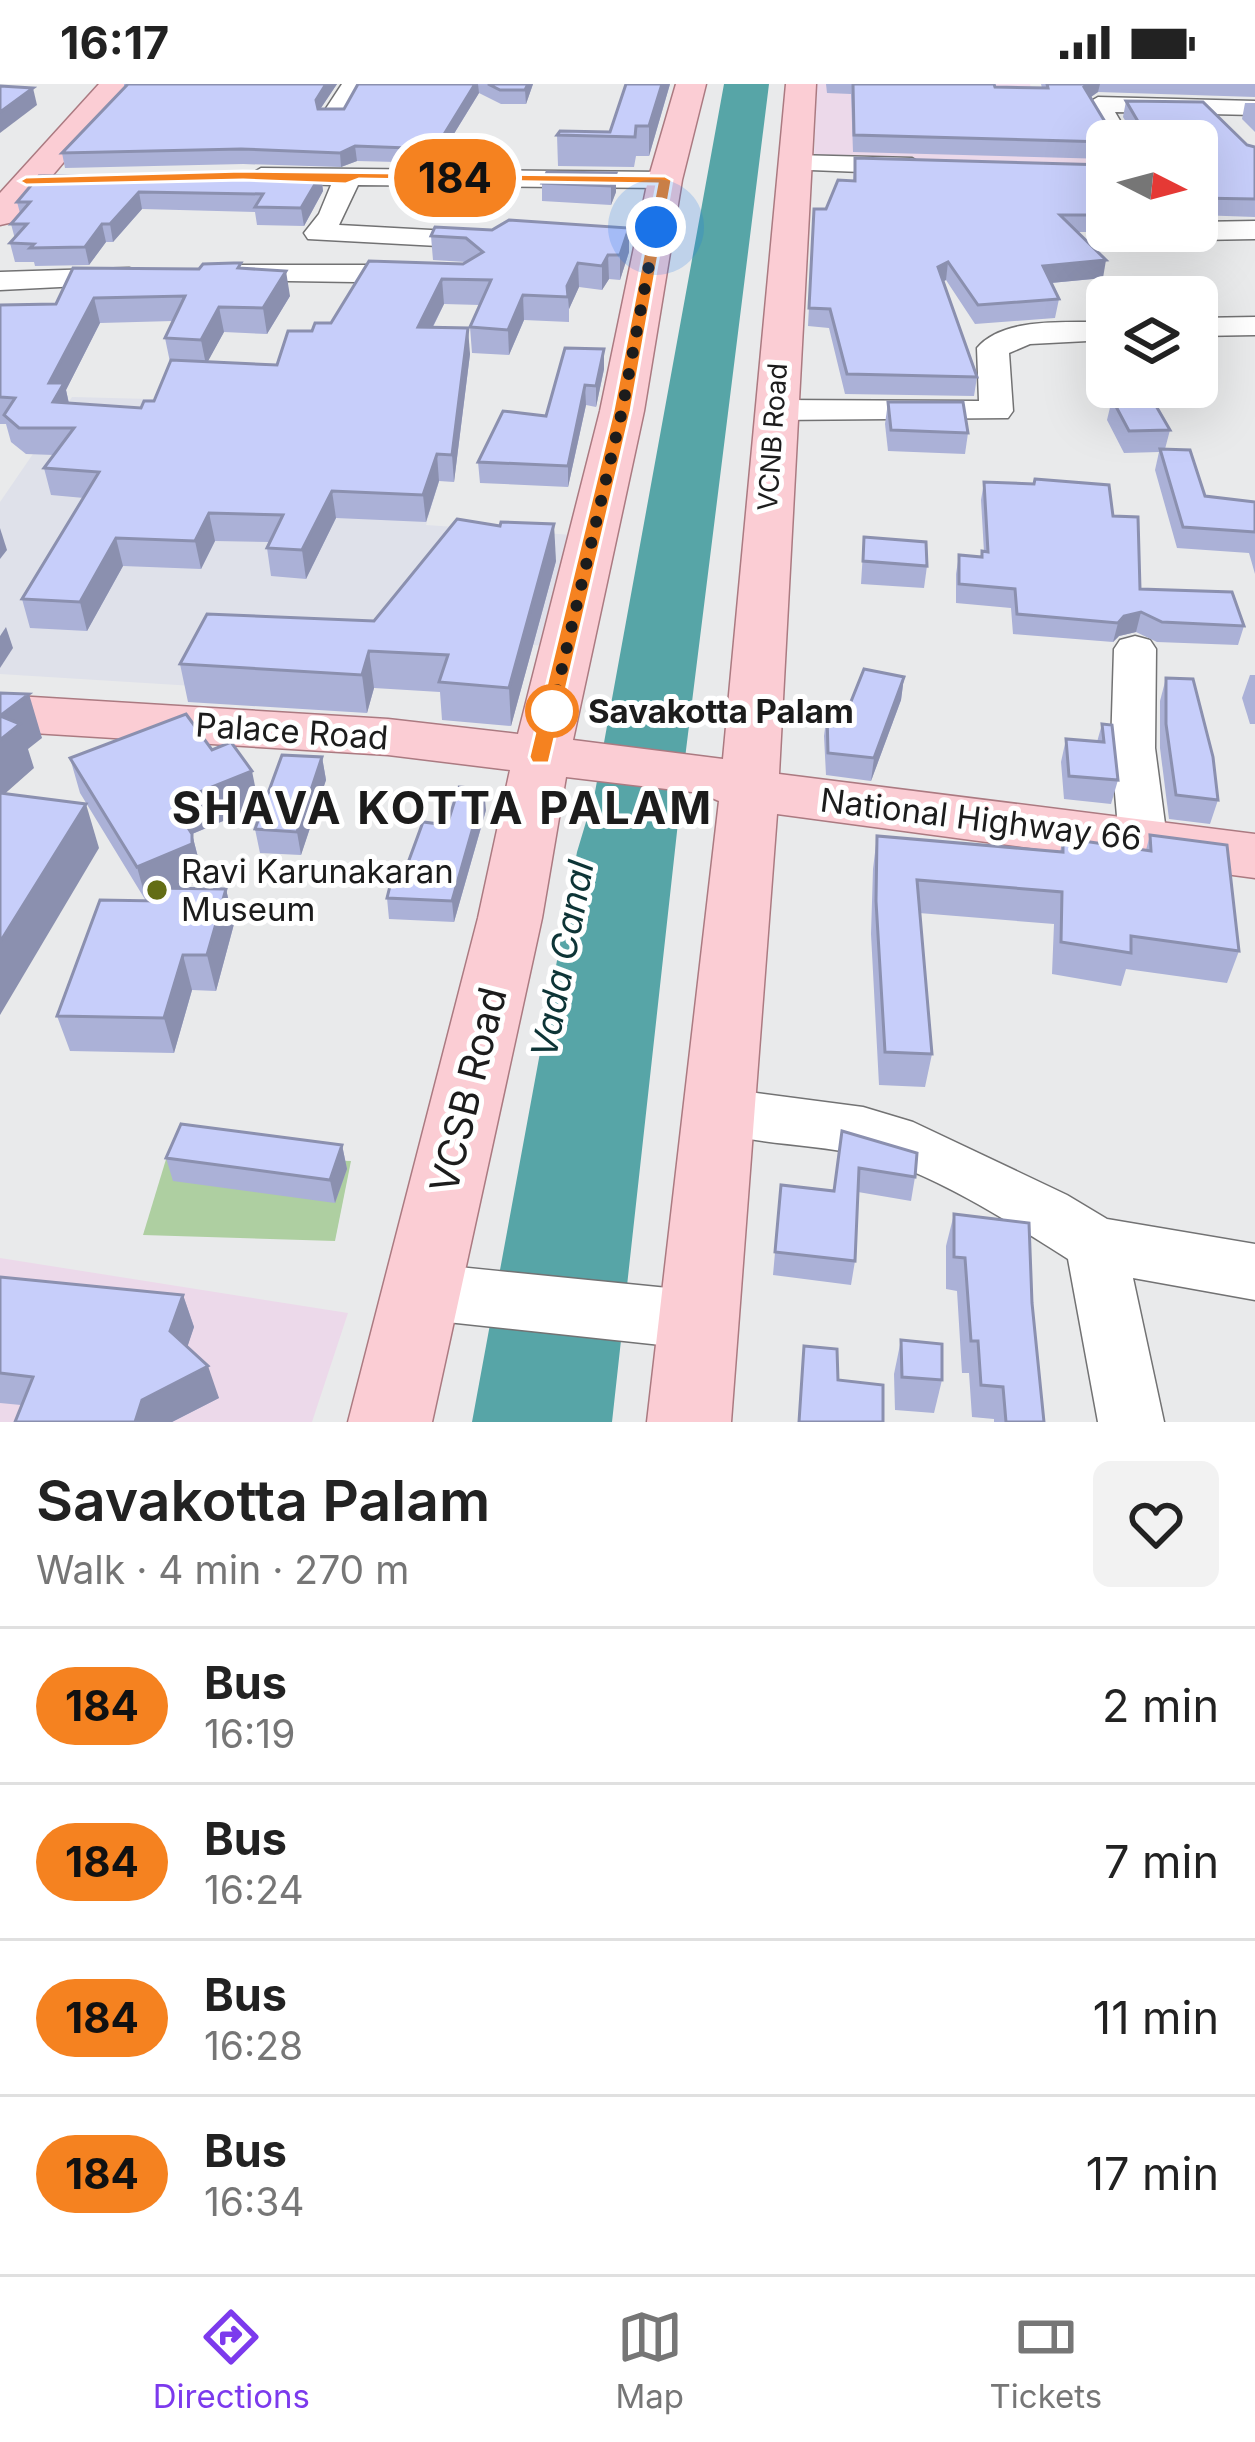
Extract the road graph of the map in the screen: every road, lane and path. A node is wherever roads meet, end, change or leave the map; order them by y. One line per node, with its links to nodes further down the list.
1 (115, 84): 15 (main road)
2 (354, 84): 8 (street)
3 (691, 84): 14 (main road, VCSB Road)
4 (801, 84): 10 (main road, VCNB Road)
5 (1093, 94): 6 (street)
6 (1212, 96): 7 (street); 9 (street)
7 (1248, 108)
8 (333, 116)
9 (1234, 136)
10 (794, 163): 11 (street); 29 (main road, VCNB Road)
11 (950, 166)
12 (243, 176): 16 (street)
13 (69, 180): 15 (street)
14 (665, 180): 16 (street); 32 (main road, VCSB Road)
15 (26, 181): 18 (main road)
16 (342, 190): 17 (street); 21 (street)
17 (455, 202)
18 (0, 214)
19 (1255, 230): 20 (street)
20 (1218, 231)
21 (494, 240)
22 (192, 275): 23 (street)
23 (465, 275)
24 (148, 276): 25 (street)
25 (0, 281)
26 (1255, 326): 27 (street)
27 (1218, 327)
28 (1086, 333): 29 (street)
29 (775, 410): 33 (main road, VCNB Road)
30 (1135, 649): 34 (street)
31 (0, 713): 32 (main road, Palace Road)
32 (558, 777): 33 (main road, Palace Road); 39 (main road, VCSB Road)
33 (727, 799): 34 (main road, National Highway 66); 36 (main road, VCNB Road)
34 (1143, 839): 35 (main road, National Highway 66)
35 (1255, 856)
36 (719, 1112): 37 (street); 40 (main road, VCNB Road)
37 (1095, 1244): 38 (street); 43 (street)
38 (1255, 1272)
39 (419, 1291): 40 (street); 41 (main road, VCSB Road)
40 (698, 1320): 42 (main road, VCNB Road)
41 (390, 1422)
42 (689, 1422)
43 (1131, 1422)

